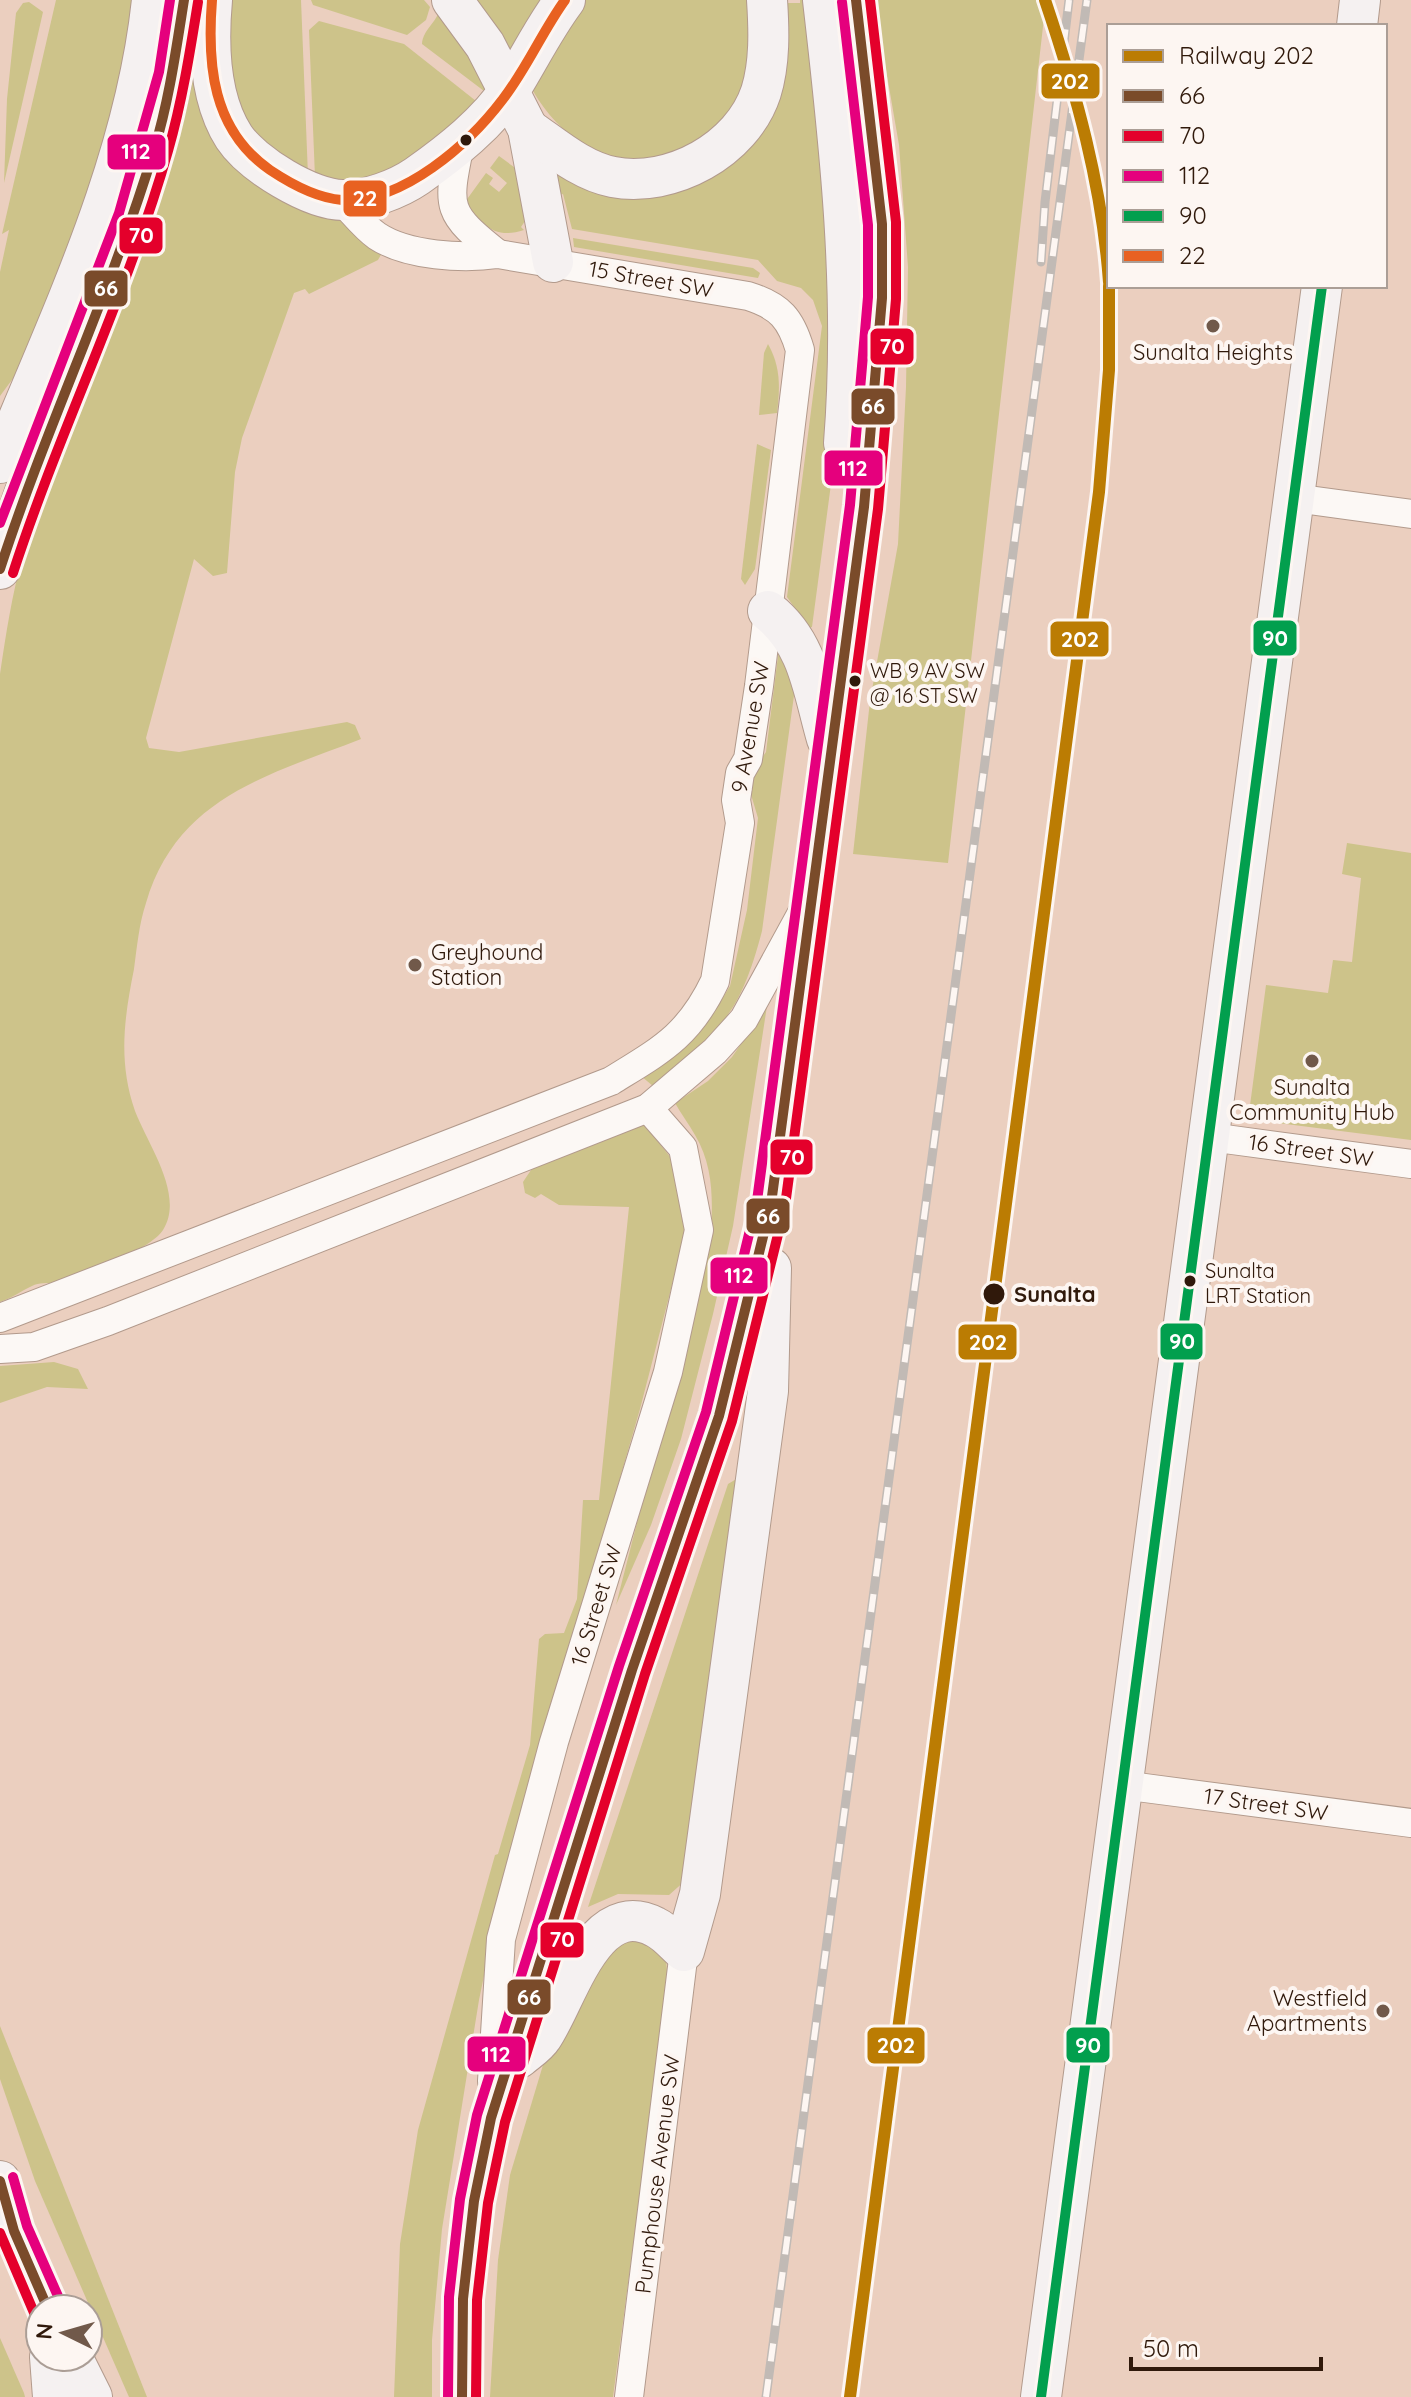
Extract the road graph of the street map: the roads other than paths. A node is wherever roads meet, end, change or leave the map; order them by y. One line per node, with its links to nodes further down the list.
1 (152, 0): 19 (main road)
2 (184, 0): 22 (main road)
3 (212, 0): 14 (main road)
4 (452, 0): 11 (main road)
5 (565, 0): 11 (main road)
6 (767, 0): 12 (main road)
7 (823, 0): 24 (main road)
8 (856, 0): 24 (main road)
9 (1360, 0): 10 (main road)
10 (1357, 24)
11 (509, 90): 12 (main road); 13 (main road)
12 (528, 129): 16 (main road)
13 (460, 144): 14 (main road); 15 (street)
14 (341, 200): 15 (street, 15 Street SW)
15 (498, 254): 16 (street, 15 Street SW)
16 (553, 262): 18 (street, 15 Street SW)
17 (1322, 288): 20 (main road)
18 (793, 326): 23 (street, 9 Avenue SW)
19 (0, 463)
20 (1294, 498): 21 (street); 28 (main road)
21 (1411, 514)
22 (0, 569)
23 (768, 611): 25 (main road); 31 (street, 9 Avenue SW)
24 (842, 673): 25 (main road)
25 (831, 754): 26 (main road)
26 (811, 896): 27 (street); 30 (main road)
27 (648, 1108): 32 (street); 37 (street, 16 Street SW)
28 (1210, 1137): 29 (street, 16 Street SW); 33 (main road)
29 (1411, 1164)
30 (771, 1204): 35 (main road); 36 (main road)
31 (0, 1318)
32 (0, 1349)
33 (1122, 1785): 34 (street, 17 Street SW); 47 (main road)
34 (1411, 1823)
35 (684, 1951): 36 (main road); 46 (street, Pumphouse Avenue SW)
36 (507, 2068): 37 (main road)
37 (491, 2118): 45 (main road)
38 (0, 2181): 39 (main road)
39 (7, 2224): 40 (main road)
40 (39, 2293)
41 (51, 2373): 43 (main road)
42 (80, 2373): 44 (main road)
43 (53, 2397)
44 (92, 2397)
45 (462, 2397)
46 (629, 2397)
47 (1041, 2397)

